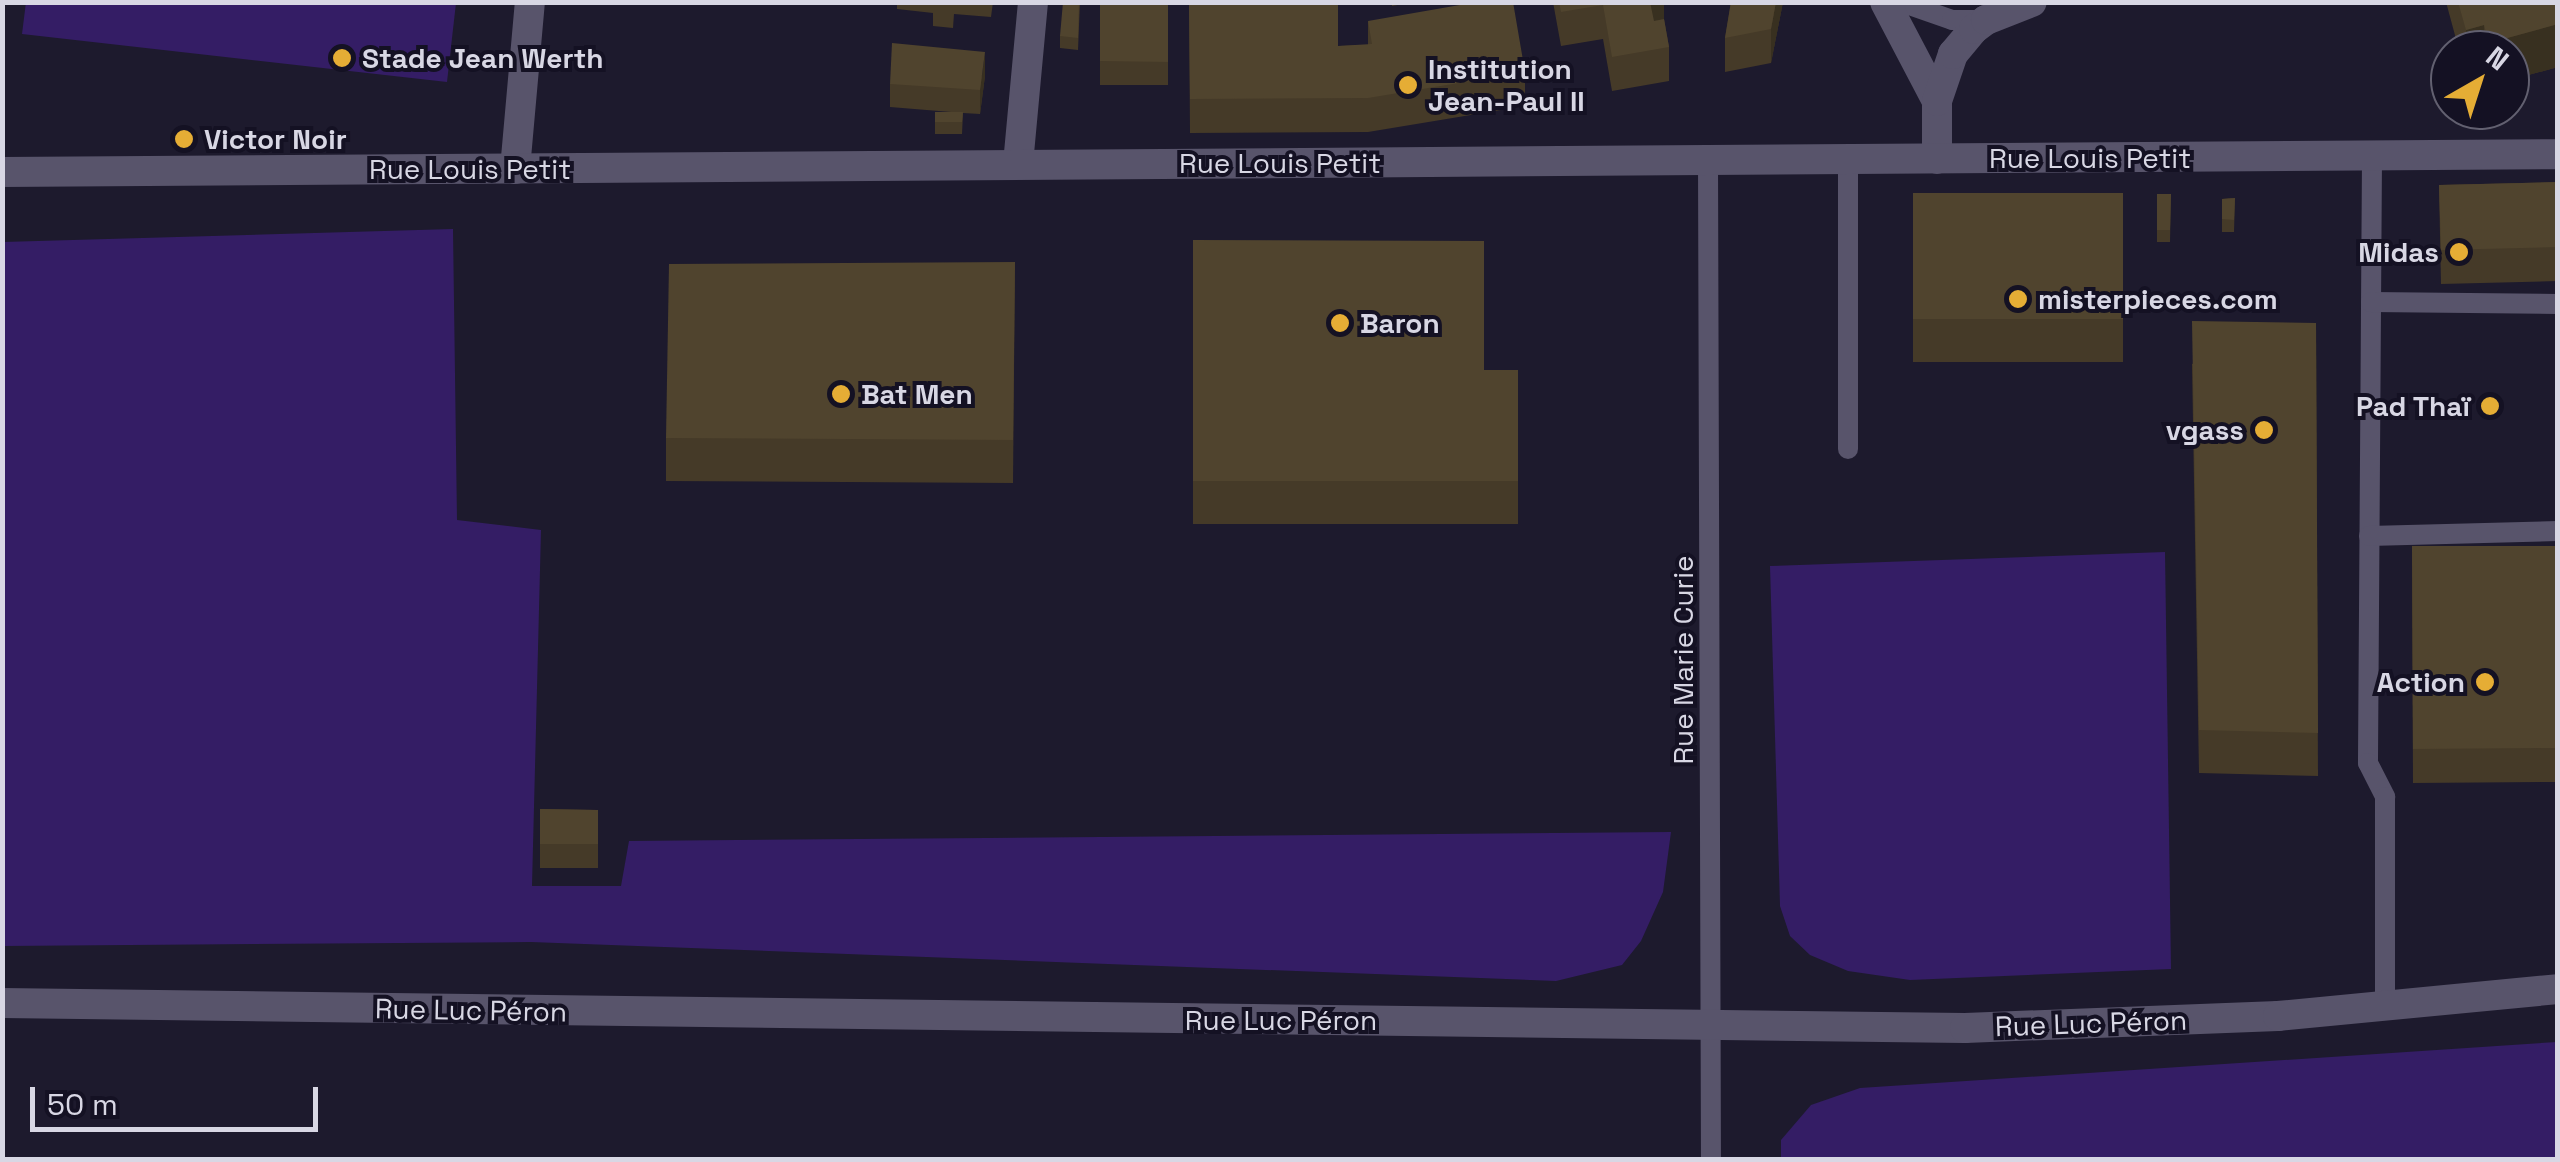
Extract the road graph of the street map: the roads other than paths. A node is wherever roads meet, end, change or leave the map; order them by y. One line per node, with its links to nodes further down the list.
1 (530, 2): 14 (street)
2 (1033, 2): 13 (street)
3 (1885, 2): 7 (street)
4 (1902, 2): 6 (lane)
5 (2032, 2): 6 (street)
6 (1986, 20): 7 (street)
7 (1937, 100): 10 (street)
8 (2558, 154): 9 (street, Rue Louis Petit)
9 (2372, 156): 10 (street, Rue Louis Petit); 16 (lane)
10 (1937, 159): 12 (street, Rue Louis Petit)
11 (1708, 160): 12 (street, Rue Louis Petit); 13 (street, Rue Louis Petit); 24 (lane, Rue Marie Curie)
12 (1848, 160): 18 (lane)
13 (1018, 164): 14 (street, Rue Louis Petit)
14 (515, 169): 15 (street, Rue Louis Petit)
15 (2, 172)
16 (2370, 302): 17 (lane); 20 (lane)
17 (2558, 304)
18 (1848, 450)
19 (2558, 531): 20 (lane)
20 (2369, 536): 23 (lane)
21 (2558, 990): 23 (street, Rue Luc Péron)
22 (2, 1002): 24 (street, Rue Luc Péron)
23 (2385, 1007): 24 (street, Rue Luc Péron)
24 (1712, 1026): 25 (lane, Rue Marie Curie)
25 (1711, 1160)

